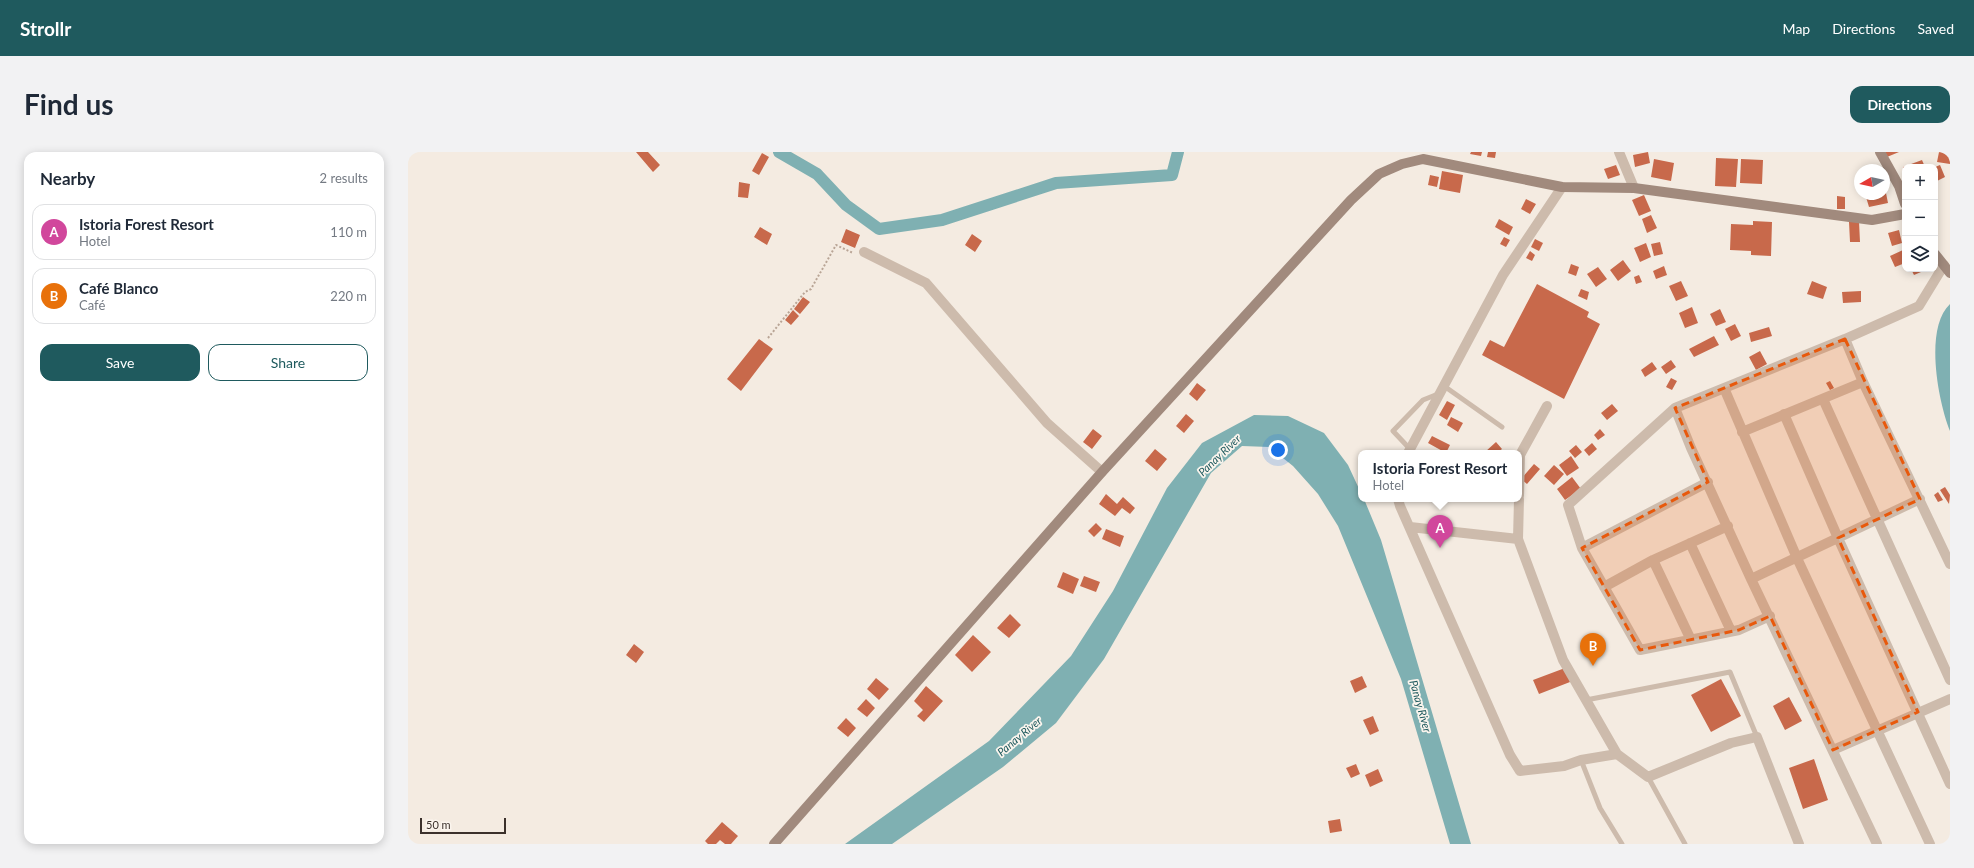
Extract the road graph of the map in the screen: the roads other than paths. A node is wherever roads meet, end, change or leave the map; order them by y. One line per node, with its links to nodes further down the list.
1 (1619, 152): 5 (street)
2 (1880, 152): 6 (street)
3 (1422, 156): 4 (street); 24 (street)
4 (1562, 187): 5 (street); 14 (street)
5 (1634, 188): 7 (street)
6 (1904, 200)
7 (1902, 215)
8 (864, 252): 24 (street)
9 (1938, 258): 10 (street)
10 (1947, 269): 11 (street)
11 (1845, 339): 12 (street); 13 (street)
12 (1863, 382): 15 (street); 26 (street)
13 (1724, 388): 17 (street); 20 (street)
14 (1442, 389): 19 (lane); 21 (lane); 22 (street)
15 (1823, 399): 18 (street); 29 (street)
16 (1547, 406): 23 (street)
17 (1675, 408): 25 (street); 35 (street)
18 (1784, 414): 20 (street); 32 (street)
19 (1502, 426)
20 (1742, 432): 36 (street)
21 (1408, 450)
22 (1411, 450)
23 (1522, 451)
24 (1102, 472): 55 (street)
25 (1708, 482): 30 (street); 35 (street)
26 (1920, 499): 29 (street); 38 (street)
27 (1399, 502): 31 (street)
28 (1519, 502): 33 (street)
29 (1877, 521): 32 (street); 44 (street)
30 (1728, 526): 34 (street); 39 (street)
31 (1410, 527): 33 (street); 52 (street)
32 (1838, 538): 36 (street); 47 (street)
33 (1518, 540): 46 (street)
34 (1690, 543): 37 (street); 42 (street)
35 (1582, 548): 40 (street)
36 (1797, 558): 39 (street); 48 (street)
37 (1653, 560): 40 (street); 43 (street)
38 (1950, 564)
39 (1751, 578): 41 (street)
40 (1604, 587): 43 (street)
41 (1770, 616): 42 (street); 50 (street)
42 (1731, 631): 43 (street)
43 (1691, 640)
44 (1950, 680)
45 (1950, 699): 47 (street)
46 (1586, 700): 49 (lane); 51 (street)
47 (1918, 712): 48 (street); 54 (street)
48 (1878, 730): 50 (street); 60 (street)
49 (1758, 737): 53 (street); 58 (street)
50 (1833, 750): 59 (street)
51 (1617, 754): 52 (street); 53 (street)
52 (1581, 760): 56 (lane)
53 (1648, 777): 57 (lane)
54 (1950, 784)
55 (774, 844)
56 (1622, 844)
57 (1685, 844)
58 (1798, 844)
59 (1877, 844)
60 (1930, 844)

